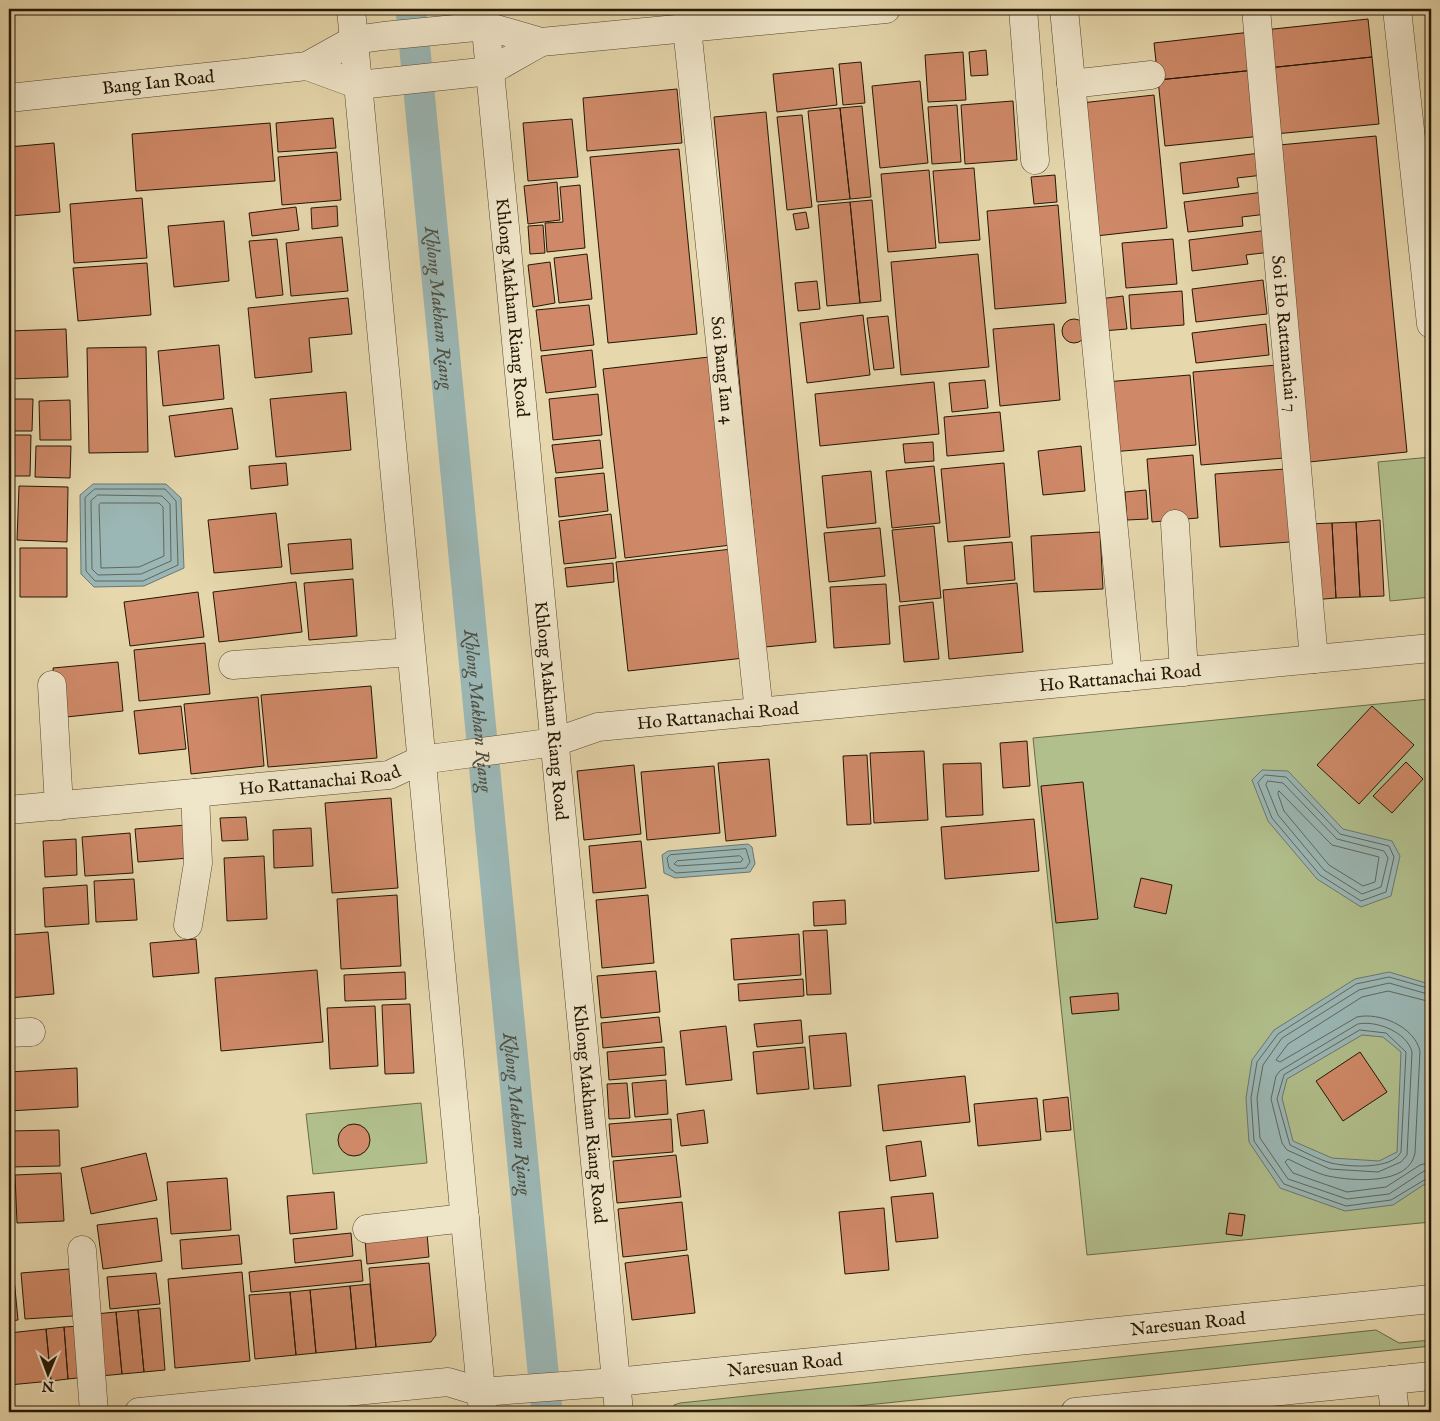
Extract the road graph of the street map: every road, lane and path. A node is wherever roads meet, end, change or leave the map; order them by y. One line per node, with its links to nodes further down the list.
1 (351, 9): 9 (street)
2 (886, 9): 8 (street, Bang Ian Road)
3 (1023, 9): 17 (street)
4 (1064, 9): 14 (street)
5 (1256, 9): 22 (street, Soi Ho Rattanachai 7)
6 (1398, 9): 18 (street)
7 (485, 17): 9 (street, Bang Ian Road); 10 (street, Bang Ian Road); 12 (street, Khlong Makham Riang Road)
8 (687, 28): 10 (street, Bang Ian Road); 27 (street, Soi Bang Ian 4)
9 (354, 40): 11 (street, Bang Ian Road); 15 (street)
10 (541, 42): 12 (street, Bang Ian Road)
11 (307, 66): 15 (street, Bang Ian Road); 16 (street, Bang Ian Road)
12 (490, 71): 15 (street, Bang Ian Road); 28 (street, Khlong Makham Riang Road)
13 (1151, 75): 14 (street)
14 (1071, 84): 25 (street)
15 (359, 85): 21 (street)
16 (9, 98)
17 (1035, 160)
18 (1431, 324)
19 (1175, 524): 24 (street)
20 (1431, 648): 22 (street, Ho Rattanachai Road)
21 (411, 652): 23 (street); 29 (street)
22 (1314, 659): 24 (street, Ho Rattanachai Road)
23 (233, 665)
24 (1184, 672): 25 (street, Ho Rattanachai Road)
25 (1128, 677): 27 (street, Ho Rattanachai Road)
26 (52, 685): 31 (street)
27 (759, 712): 28 (street, Ho Rattanachai Road)
28 (555, 742): 29 (street, Ho Rattanachai Road); 40 (street, Khlong Makham Riang Road)
29 (421, 760): 30 (street, Ho Rattanachai Road); 34 (street)
30 (195, 793): 31 (street, Ho Rattanachai Road); 33 (street)
31 (59, 806): 32 (street, Ho Rattanachai Road)
32 (9, 810)
33 (188, 924)
34 (465, 1218): 35 (street); 41 (street)
35 (367, 1229)
36 (82, 1250): 43 (street)
37 (1431, 1299): 40 (street, Naresuan Road)
38 (1431, 1376): 39 (street)
39 (1391, 1380): 42 (street); 47 (street)
40 (616, 1382): 41 (street, Naresuan Road); 45 (street, Khlong Makham Riang Road)
41 (482, 1402): 44 (street, Naresuan Road)
42 (1190, 1406): 46 (street)
43 (94, 1412)
44 (139, 1412)
45 (619, 1412)
46 (1075, 1412)
47 (1395, 1412)

